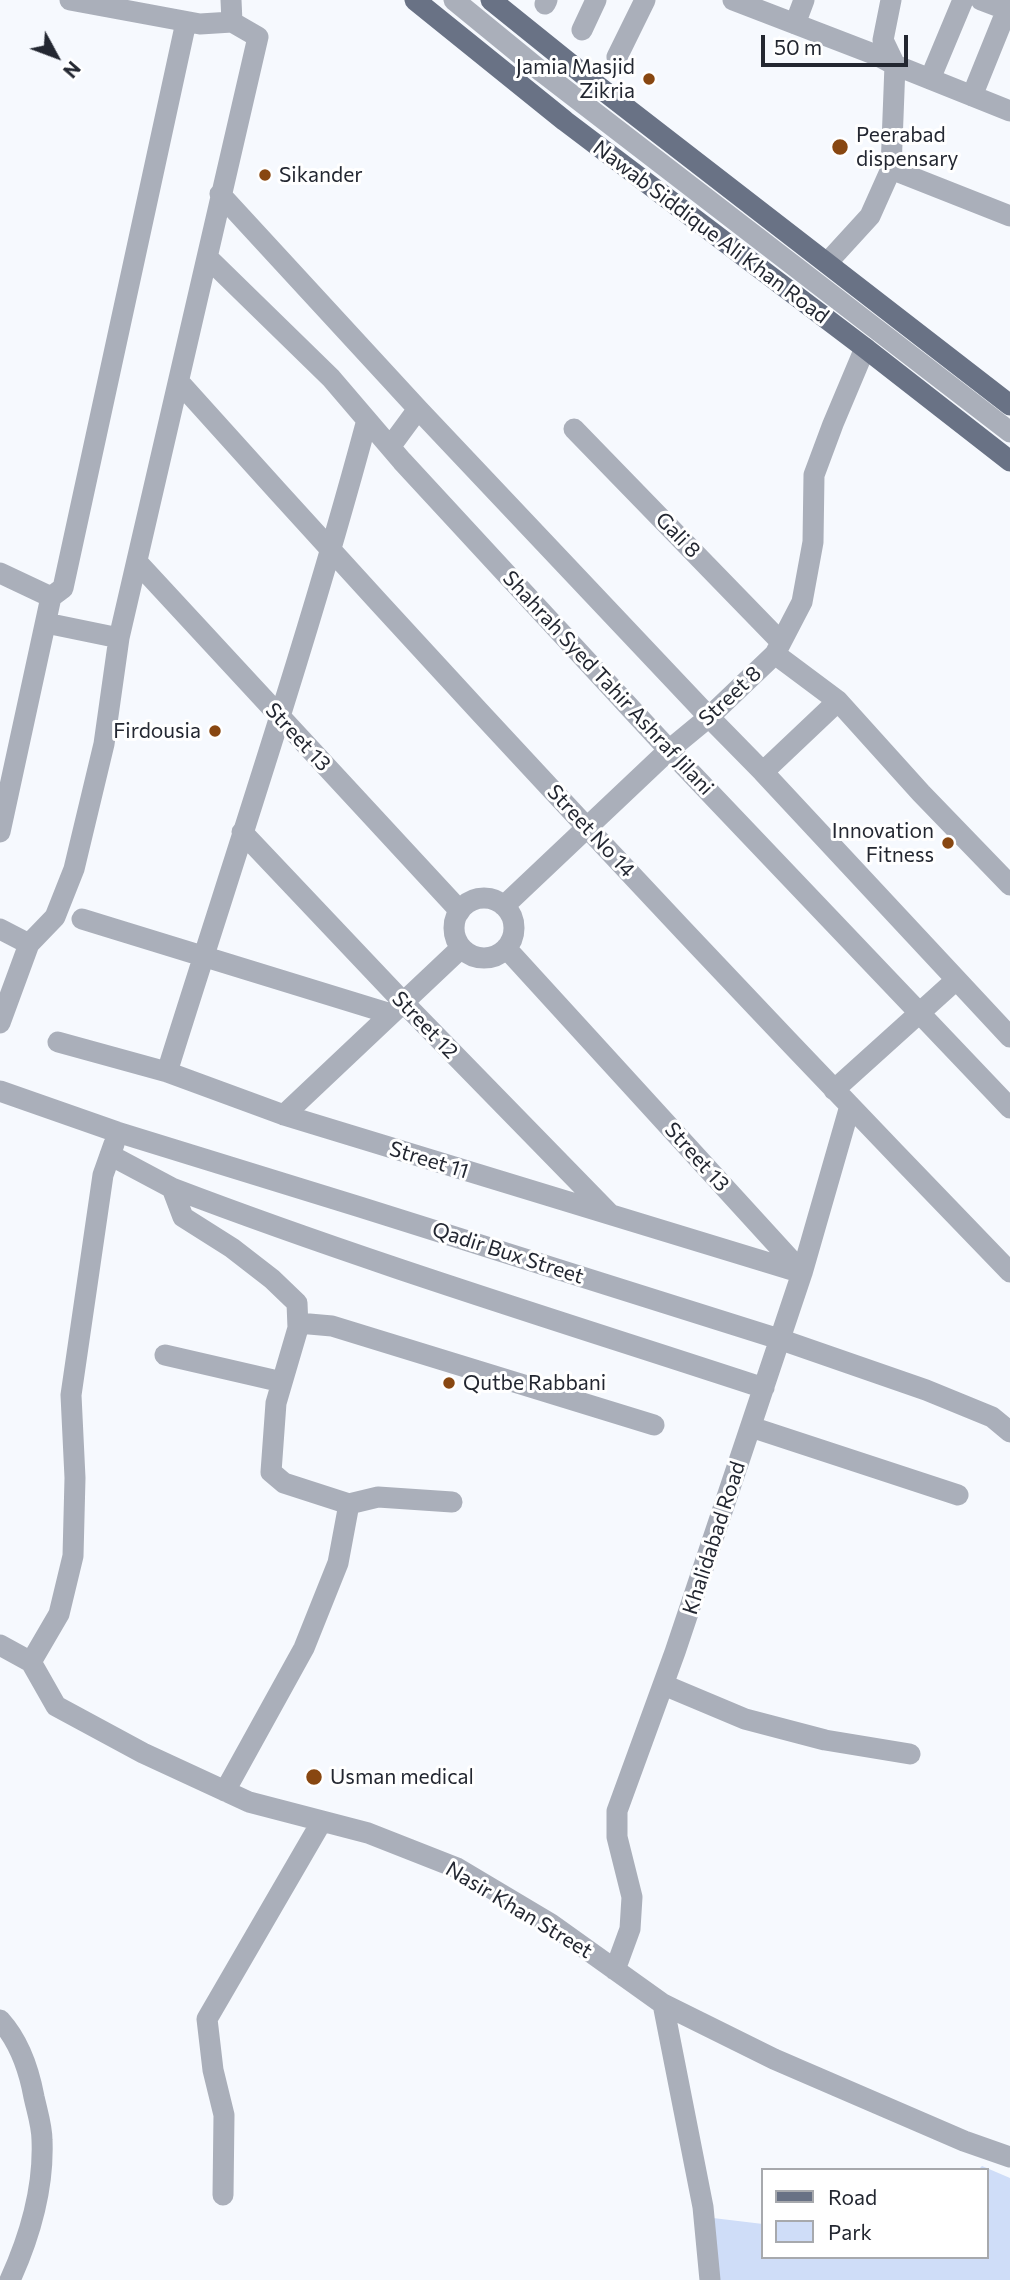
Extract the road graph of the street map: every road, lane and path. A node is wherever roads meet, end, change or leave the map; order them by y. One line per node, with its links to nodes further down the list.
1 (70, 0): 13 (street)
2 (231, 0): 16 (street)
3 (415, 0): 29 (main road, Nawab Siddique Ali Khan Road)
4 (454, 0): 35 (street)
5 (491, 0): 28 (main road)
6 (596, 0): 18 (street)
7 (645, 0): 19 (street)
8 (804, 0): 17 (street)
9 (891, 0): 20 (street)
10 (963, 0): 21 (street)
11 (981, 0): 14 (street)
12 (745, 2): 17 (street)
13 (115, 4): 15 (street)
14 (1009, 8): 22 (street)
15 (186, 22): 16 (street); 41 (street)
16 (232, 22): 25 (street)
17 (795, 24): 20 (street)
18 (582, 30)
19 (617, 57)
20 (895, 65): 21 (street); 24 (street)
21 (930, 79): 22 (street)
22 (972, 96): 23 (street)
23 (1010, 111)
24 (891, 169): 26 (street); 28 (street)
25 (220, 194): 27 (street); 32 (street)
26 (1010, 216)
27 (207, 257): 30 (street); 33 (street, Shahrah Syed Tahir Ashraf Jilani)
28 (827, 263): 31 (main road)
29 (865, 348): 37 (main road, Nawab Siddique Ali Khan Road); 44 (street)
30 (179, 382): 38 (street, Street No 14); 39 (street)
31 (1010, 405)
32 (418, 409): 36 (street); 46 (street)
33 (367, 420): 36 (street, Shahrah Syed Tahir Ashraf Jilani); 38 (street)
34 (574, 429): 44 (street, Gali 8)
35 (1010, 432)
36 (390, 447): 49 (street, Shahrah Syed Tahir Ashraf Jilani)
37 (1010, 461)
38 (332, 552): 47 (street); 51 (street, Street No 14)
39 (137, 562): 43 (street); 47 (street, Street 13)
40 (0, 573): 41 (street)
41 (51, 597): 42 (street)
42 (46, 623): 43 (street); 48 (street)
43 (120, 638): 59 (street)
44 (778, 648): 45 (street, Street 8); 46 (street, Street 8)
45 (838, 702): 50 (street); 54 (street, Street 8)
46 (709, 717): 49 (street, Street 8); 50 (street)
47 (281, 719): 53 (street); 56 (street, Street 13)
48 (9, 740): 52 (street)
49 (669, 750): 51 (street, Street 8); 65 (street, Shahrah Syed Tahir Ashraf Jilani)
50 (763, 772): 63 (street)
51 (588, 828): 55 (street, Street 8); 70 (street, Street No 14)
52 (0, 832)
53 (242, 832): 62 (street); 64 (street, Street 12)
54 (1010, 885)
55 (504, 906): 56 (street); 61 (street)
56 (460, 911): 60 (street)
57 (82, 919): 62 (street)
58 (0, 929): 59 (street)
59 (29, 944): 66 (street)
60 (461, 948): 61 (street); 64 (street)
61 (506, 948): 80 (street, Street 13)
62 (204, 956): 64 (street); 69 (street)
63 (956, 980): 65 (street); 67 (street)
64 (397, 1008): 74 (street); 78 (street, Street 12)
65 (920, 1012): 70 (street); 73 (street, Shahrah Syed Tahir Ashraf Jilani)
66 (0, 1023)
67 (1010, 1037)
68 (58, 1042): 69 (street, Street 11)
69 (167, 1072): 74 (street, Street 11)
70 (834, 1090): 72 (street, Street No 14)
71 (0, 1091): 75 (street, Qadir Bux Street)
72 (849, 1106): 79 (street, Street No 14); 80 (street, Khalidabad Road)
73 (1010, 1108)
74 (284, 1115): 78 (street, Street 11)
75 (117, 1132): 76 (street); 82 (street, Qadir Bux Street)
76 (110, 1155): 77 (street); 93 (street)
77 (172, 1188): 81 (street); 85 (street)
78 (611, 1215): 80 (street, Street 11)
79 (1010, 1272)
80 (802, 1273): 82 (street, Khalidabad Road)
81 (298, 1323): 84 (street); 86 (street)
82 (779, 1339): 85 (street, Khalidabad Road); 88 (street, Qadir Bux Street)
83 (164, 1355): 84 (street)
84 (282, 1382): 91 (street)
85 (764, 1388): 87 (street, Khalidabad Road)
86 (654, 1425)
87 (751, 1427): 89 (street); 94 (street, Khalidabad Road)
88 (1010, 1432)
89 (958, 1495)
90 (452, 1502): 91 (street)
91 (349, 1504): 96 (street)
92 (0, 1645): 93 (street)
93 (31, 1662): 96 (street, Nasir Khan Street)
94 (664, 1685): 95 (street); 98 (street, Khalidabad Road)
95 (910, 1754)
96 (225, 1791): 97 (street, Nasir Khan Street)
97 (322, 1821): 98 (street, Nasir Khan Street); 102 (street)
98 (615, 1970): 99 (street, Nasir Khan Street)
99 (663, 2004): 101 (street, Nasir Khan Street); 104 (street)
100 (0, 2020): 103 (street)
101 (1010, 2157)
102 (223, 2194)
103 (10, 2280)
104 (710, 2280)

